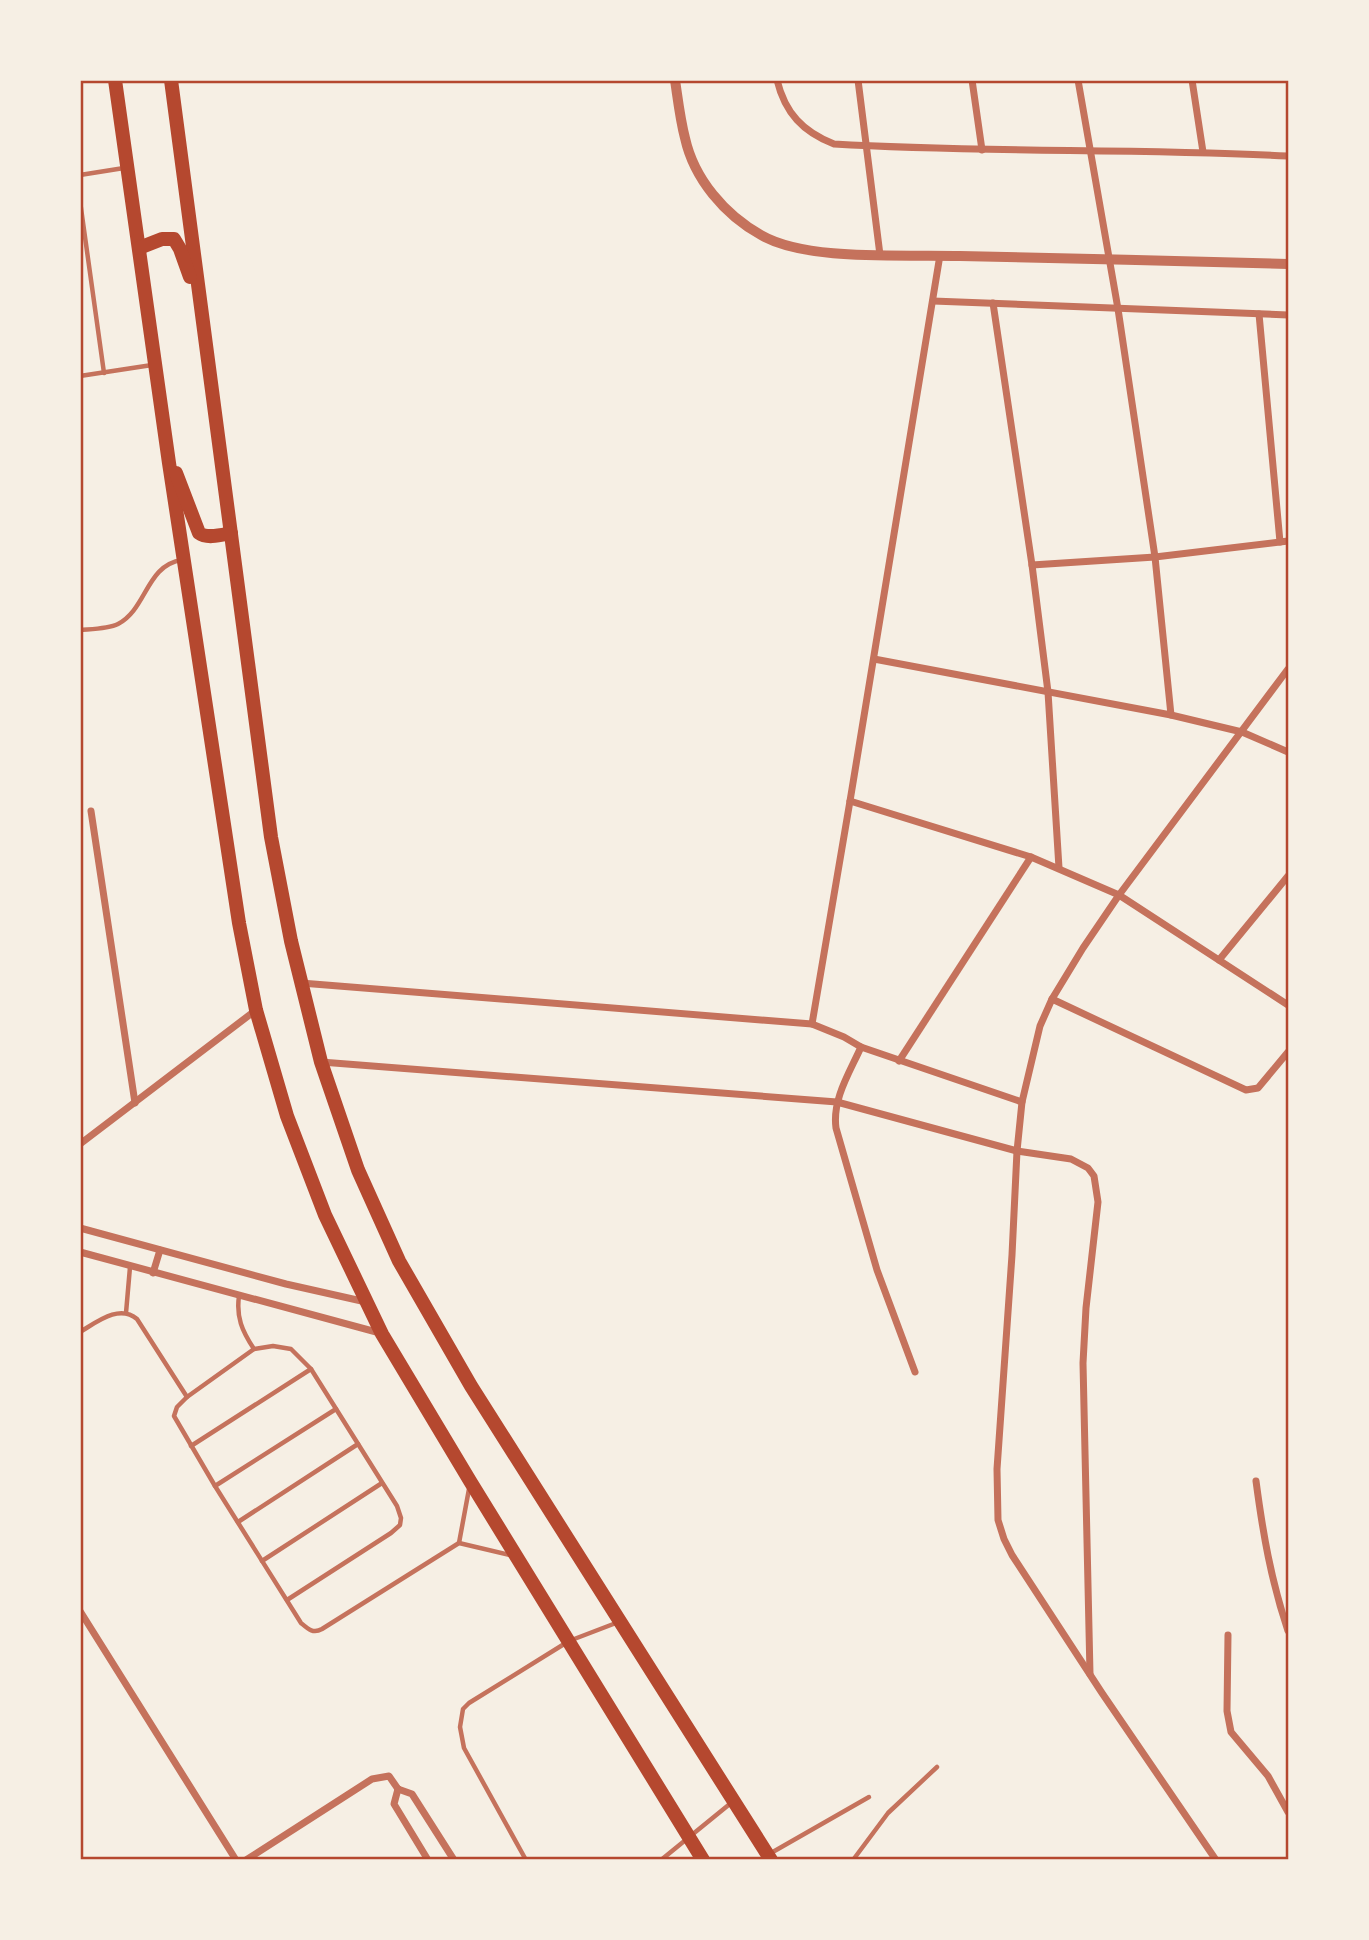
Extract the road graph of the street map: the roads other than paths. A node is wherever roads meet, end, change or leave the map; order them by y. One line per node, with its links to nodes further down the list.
1 (115, 80): 14 (main road)
2 (171, 80): 24 (main road)
3 (675, 80): 18 (street)
4 (777, 80): 9 (street)
5 (858, 80): 9 (street)
6 (972, 80): 10 (street)
7 (1078, 80): 11 (street)
8 (1192, 80): 12 (street)
9 (865, 146): 10 (street); 18 (street)
10 (982, 149): 11 (street)
11 (1089, 149): 12 (street); 20 (street)
12 (1203, 152): 13 (street)
13 (1289, 156)
14 (127, 167): 15 (lane); 17 (main road)
15 (80, 175)
16 (80, 201): 29 (lane)
17 (139, 248): 24 (main road); 28 (main road)
18 (880, 255): 19 (street)
19 (940, 255): 20 (street); 22 (street)
20 (1110, 260): 21 (street); 25 (street)
21 (1289, 264)
22 (933, 301): 23 (street); 38 (street)
23 (993, 303): 25 (street); 36 (street)
24 (200, 308): 32 (main road)
25 (1118, 309): 26 (street); 34 (street)
26 (1259, 314): 27 (street); 33 (street)
27 (1289, 315)
28 (155, 365): 29 (lane); 31 (main road)
29 (104, 373): 30 (lane)
30 (80, 376)
31 (169, 463): 32 (main road); 35 (main road)
32 (231, 533): 51 (main road)
33 (1284, 542): 34 (street)
34 (1155, 557): 36 (street); 41 (street)
35 (184, 560): 37 (lane); 54 (main road)
36 (1032, 565): 40 (street)
37 (80, 630)
38 (874, 659): 40 (street); 44 (street)
39 (1289, 669): 42 (street)
40 (1048, 692): 41 (street); 47 (street)
41 (1171, 715): 42 (street)
42 (1242, 732): 43 (street); 49 (street)
43 (1289, 752)
44 (850, 802): 46 (street); 55 (street)
45 (91, 811): 62 (street)
46 (1031, 857): 47 (street); 58 (street)
47 (1059, 868): 49 (street)
48 (1289, 876): 50 (street)
49 (1119, 895): 50 (street); 52 (street)
50 (1219, 960): 53 (street)
51 (301, 983): 55 (street); 59 (main road)
52 (1052, 999): 57 (street); 61 (street)
53 (1289, 1004)
54 (256, 1010): 62 (street); 71 (main road)
55 (812, 1024): 56 (street)
56 (861, 1047): 58 (street); 60 (street)
57 (1289, 1052)
58 (899, 1061): 61 (street)
59 (321, 1062): 60 (street); 92 (main road)
60 (837, 1102): 64 (street); 77 (street)
61 (1022, 1102): 64 (street)
62 (135, 1103): 63 (street)
63 (80, 1144)
64 (1017, 1151): 96 (street); 96 (street)
65 (80, 1228): 66 (street)
66 (159, 1250): 69 (street); 71 (street)
67 (80, 1252): 68 (street)
68 (130, 1267): 69 (street); 72 (lane)
69 (153, 1273): 70 (street)
70 (239, 1296): 74 (street); 75 (lane)
71 (367, 1303): 74 (main road)
72 (126, 1313): 73 (lane); 78 (lane)
73 (80, 1332)
74 (382, 1334): 82 (main road)
75 (254, 1349): 76 (lane); 78 (lane)
76 (311, 1369): 79 (lane); 81 (lane)
77 (915, 1372)
78 (187, 1397): 81 (lane)
79 (336, 1409): 80 (lane); 85 (lane)
80 (358, 1444): 84 (lane); 86 (lane)
81 (191, 1446): 85 (lane)
82 (470, 1481): 87 (lane); 88 (main road)
83 (1256, 1481): 93 (street)
84 (382, 1483): 89 (lane); 90 (lane)
85 (215, 1486): 86 (lane)
86 (238, 1522): 89 (lane)
87 (459, 1543): 88 (lane); 90 (lane)
88 (517, 1557): 95 (main road)
89 (262, 1561): 90 (lane)
90 (287, 1600)
91 (80, 1611): 104 (street)
92 (620, 1622): 95 (lane); 100 (main road)
93 (1289, 1631)
94 (1228, 1635): 101 (street)
95 (569, 1641): 102 (main road); 108 (lane)
96 (1090, 1675): 112 (street)
97 (937, 1767): 111 (lane)
98 (398, 1789): 105 (street); 106 (street); 107 (street)
99 (869, 1797): 103 (lane)
100 (733, 1801): 102 (lane); 103 (main road)
101 (1289, 1812)
102 (690, 1838): 109 (lane); 110 (main road)
103 (769, 1857)
104 (236, 1860)
105 (246, 1860)
106 (428, 1860)
107 (454, 1860)
108 (526, 1860)
109 (661, 1860)
110 (704, 1860)
111 (853, 1860)
112 (1216, 1860)

